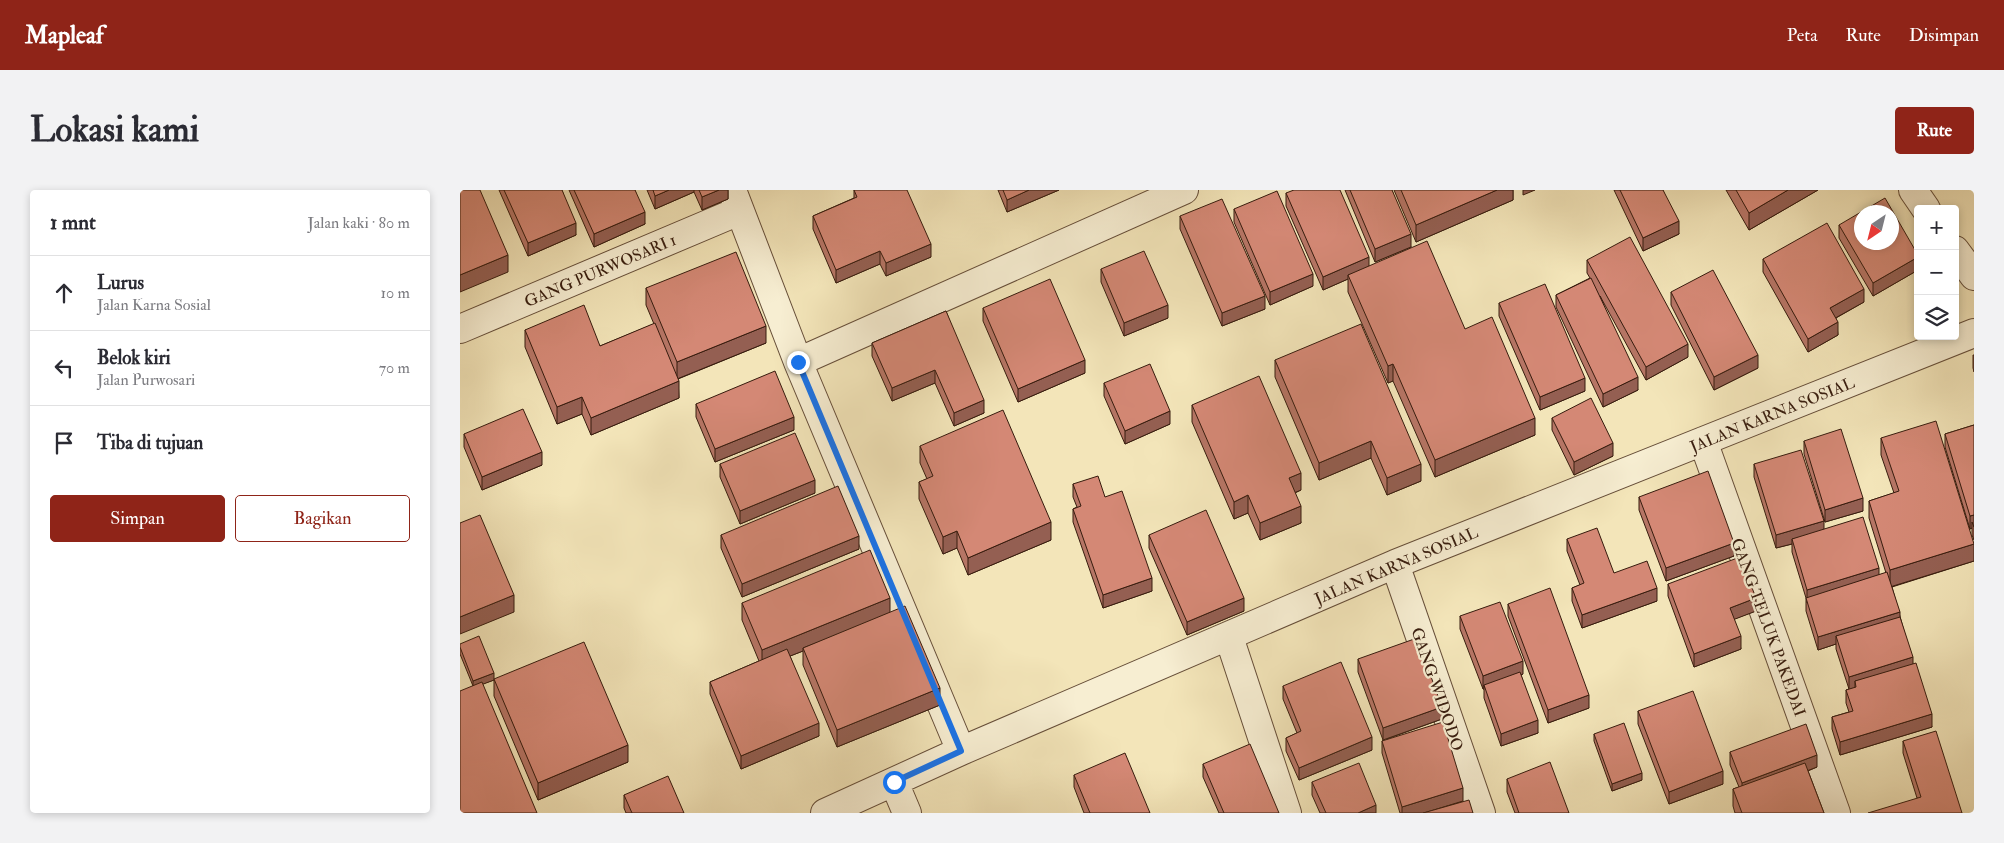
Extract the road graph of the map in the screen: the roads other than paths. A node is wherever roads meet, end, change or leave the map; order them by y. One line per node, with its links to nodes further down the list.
1 (1184, 190): 9 (street)
2 (1913, 190): 4 (street)
3 (735, 200): 7 (street, GANG PURWOSARI 1); 9 (street)
4 (1923, 205)
5 (1959, 255): 6 (street)
6 (1974, 276)
7 (460, 329)
8 (1974, 333): 10 (street, JALAN KARNA SOSIAL)
9 (798, 362): 13 (street)
10 (1703, 441): 11 (street, JALAN KARNA SOSIAL); 19 (street, GANG TELUK PAKEDAI)
11 (1395, 564): 12 (street, JALAN KARNA SOSIAL); 18 (street, GANG WIDODO)
12 (1229, 637): 13 (street, JALAN KARNA SOSIAL); 17 (street)
13 (961, 751): 14 (street, JALAN KARNA SOSIAL)
14 (894, 782): 15 (street, JALAN KARNA SOSIAL); 16 (street)
15 (825, 813)
16 (907, 813)
17 (1287, 813)
18 (1481, 813)
19 (1836, 813)

